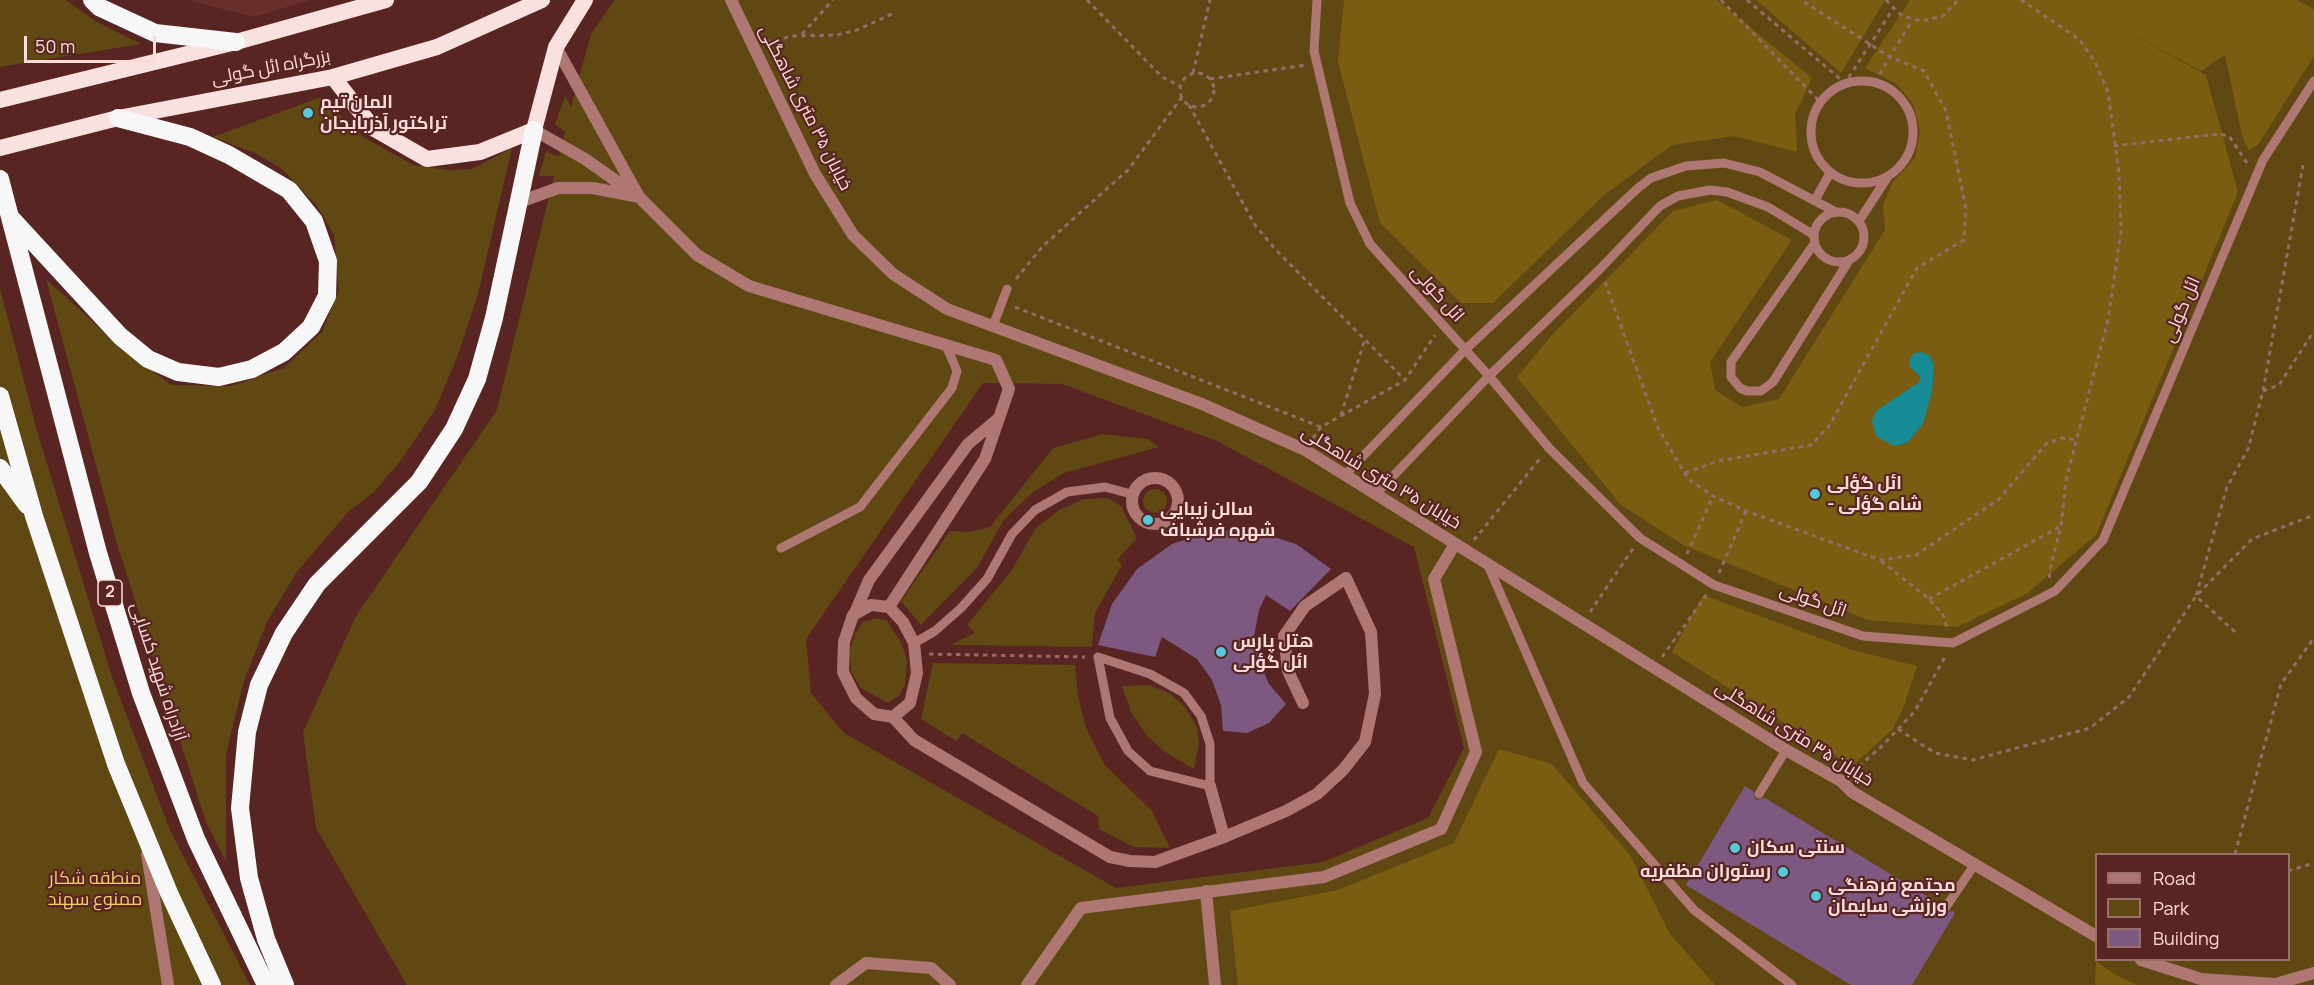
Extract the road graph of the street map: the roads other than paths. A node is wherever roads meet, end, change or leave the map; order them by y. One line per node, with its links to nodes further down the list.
1 (92, 0): 7 (highway)
2 (386, 0): 7 (highway)
3 (542, 0): 9 (highway, بزرگراه ائل گولی)
4 (585, 0): 8 (highway)
5 (731, 0): 27 (street, خیابان ۳۵ متری شاهگلی)
6 (1317, 0): 29 (lane, ائل گولی)
7 (236, 42): 11 (highway)
8 (556, 47): 13 (highway); 18 (street)
9 (333, 77): 12 (highway, بزرگراه ائل گولی); 13 (highway)
10 (2314, 81): 30 (lane, ائل گولی)
11 (0, 100)
12 (118, 118): 14 (highway, بزرگراه ائل گولی); 22 (highway)
13 (534, 130): 18 (street); 20 (highway)
14 (0, 148)
15 (1830, 173): 16 (lane); 16 (lane); 19 (lane)
16 (1887, 178): 23 (lane)
17 (1, 181): 22 (highway, آزادراه شهید کسایی / 2)
18 (639, 197): 20 (street); 28 (street)
19 (1815, 200): 21 (lane); 29 (lane)
20 (517, 203): 60 (highway)
21 (1836, 212): 23 (lane); 24 (lane)
22 (10, 216): 59 (highway, آزادراه شهید کسایی / 2)
23 (1858, 221): 25 (lane)
24 (1814, 239): 25 (lane); 25 (lane); 30 (lane)
25 (1848, 262)
26 (1006, 290): 27 (lane)
27 (993, 326): 34 (street, خیابان ۳۵ متری شاهگلی)
28 (946, 345): 32 (street); 39 (lane)
29 (1465, 350): 30 (lane, ائل گولی); 34 (lane)
30 (1489, 376): 36 (lane)
31 (0, 396): 37 (highway)
32 (1000, 417): 41 (street); 42 (street)
33 (0, 468): 37 (highway)
34 (1344, 476): 36 (street, خیابان ۳۵ متری شاهگلی)
35 (1131, 494): 43 (lane)
36 (1376, 494): 38 (street, خیابان ۳۵ متری شاهگلی)
37 (34, 516): 49 (highway)
38 (1460, 547): 40 (street, خیابان ۳۵ متری شاهگلی); 52 (street)
39 (781, 548)
40 (1486, 563): 46 (street, خیابان ۳۵ متری شاهگلی); 65 (lane)
41 (888, 608): 42 (street); 43 (street)
42 (853, 615): 45 (street)
43 (914, 649): 45 (street)
44 (1303, 703): 50 (street)
45 (893, 717): 50 (street)
46 (1786, 750): 48 (lane); 51 (street, خیابان ۳۵ متری شاهگلی)
47 (1210, 786): 47 (lane); 50 (street)
48 (1759, 794)
49 (144, 832): 57 (street); 58 (highway)
50 (1224, 837)
51 (1975, 864): 53 (lane); 54 (street, خیابان ۳۵ متری شاهگلی)
52 (1206, 891): 63 (street); 64 (street)
53 (1946, 907)
54 (2095, 935)
55 (2144, 961): 56 (street)
56 (2314, 973)
57 (168, 985)
58 (212, 985)
59 (266, 985)
60 (285, 985)
61 (836, 985): 62 (street)
62 (950, 985)
63 (1028, 985)
64 (1215, 985)
65 (1792, 985)

